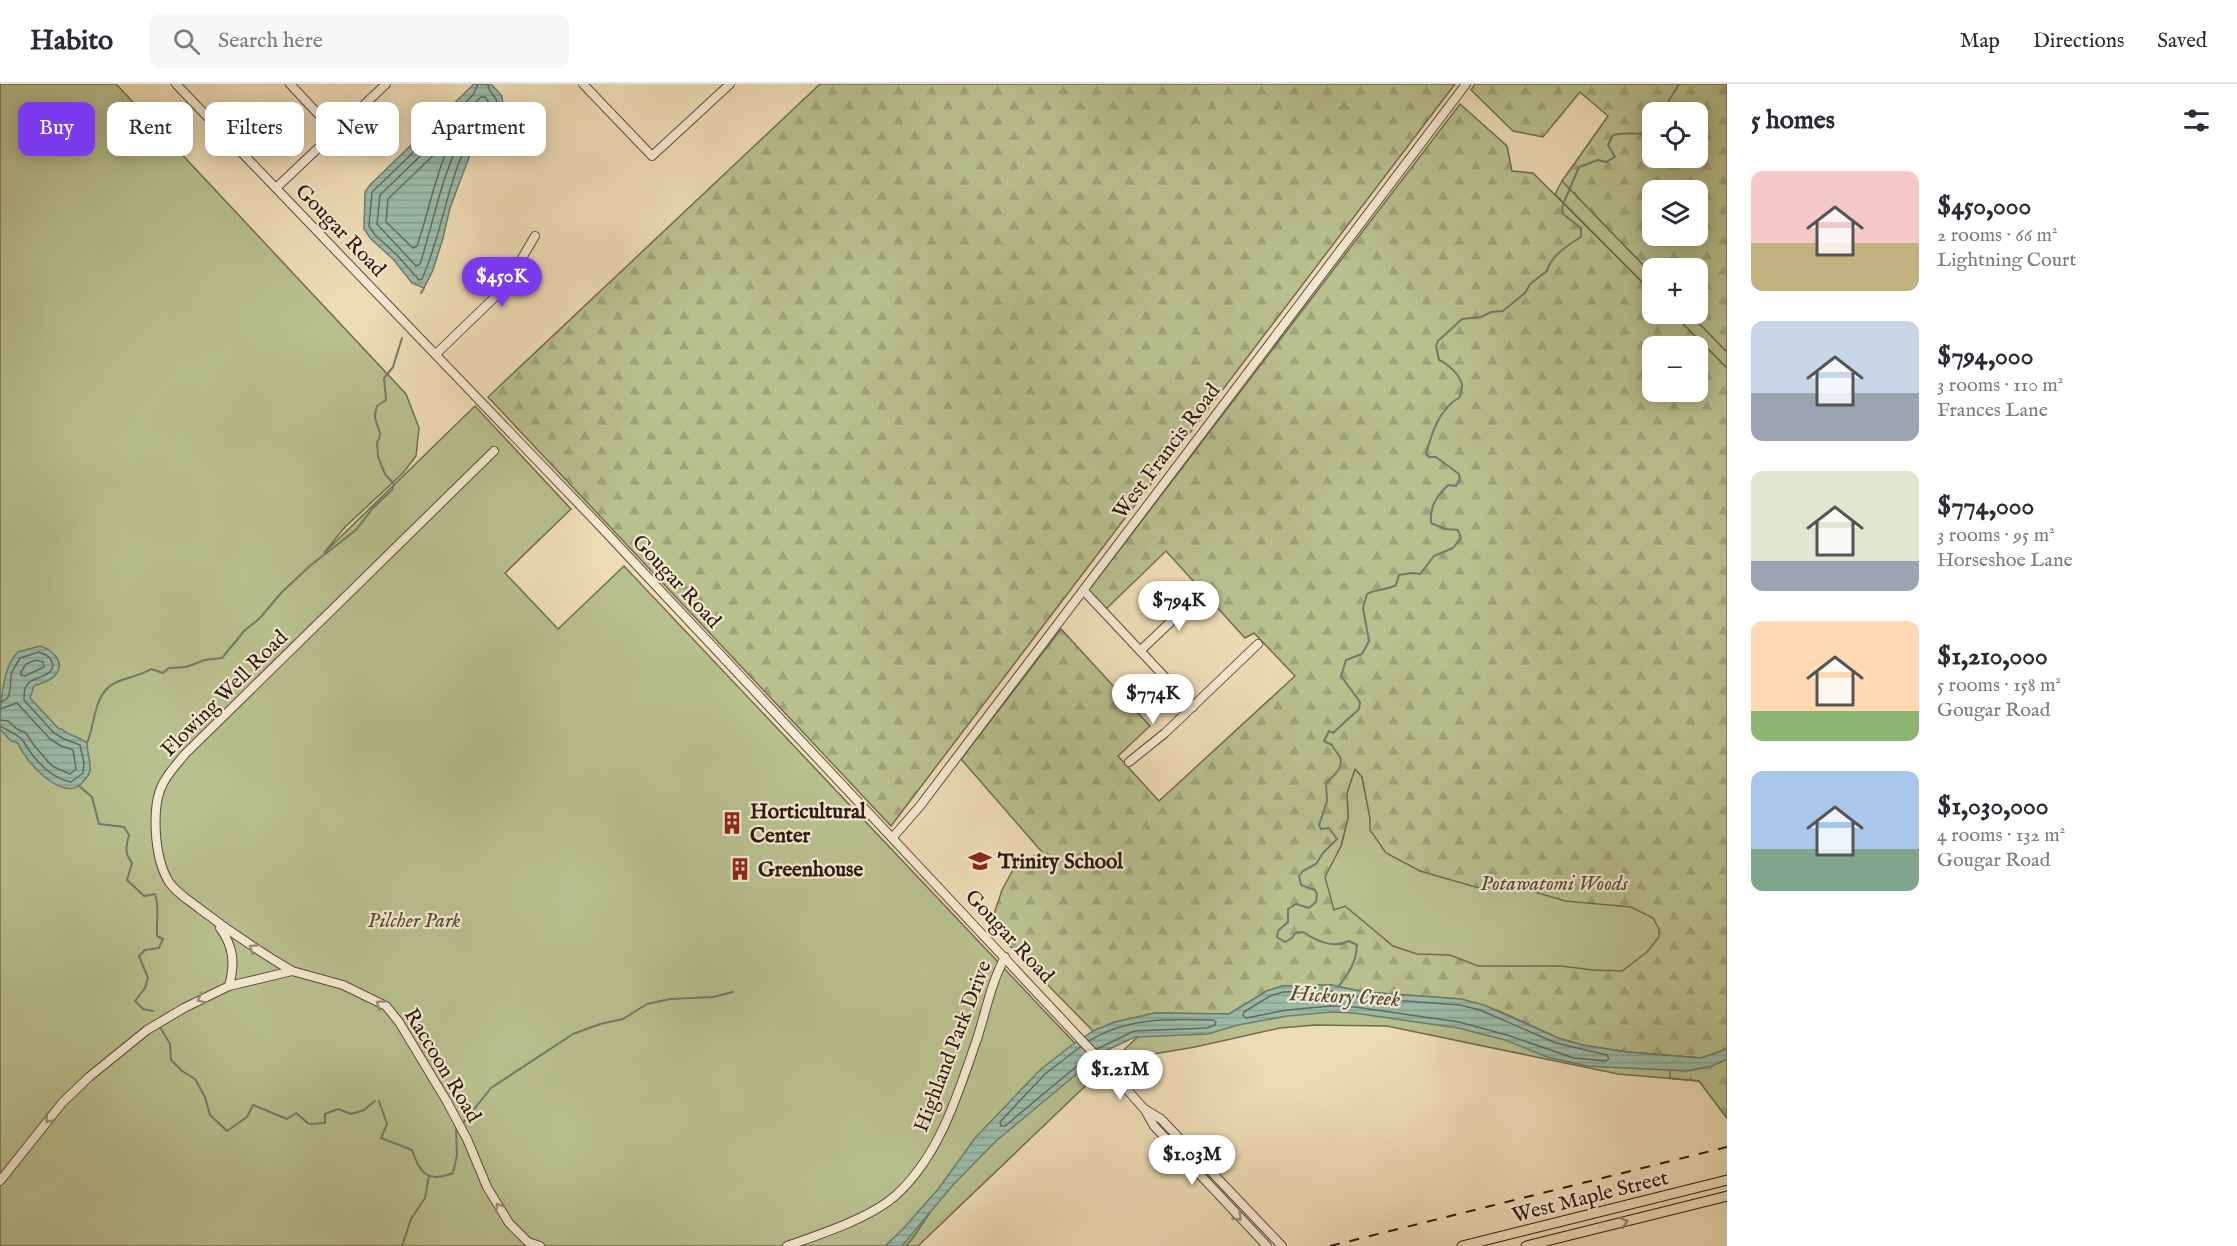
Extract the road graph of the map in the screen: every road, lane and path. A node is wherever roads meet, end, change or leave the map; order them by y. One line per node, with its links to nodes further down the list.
1 (176, 84): 10 (street, Gougar Road)
2 (290, 84): 8 (street)
3 (386, 84): 7 (street)
4 (583, 84): 5 (street)
5 (730, 84)
6 (1466, 84): 14 (street, West Francis Road)
7 (366, 102)
8 (316, 112)
9 (316, 149): 10 (street)
10 (276, 188): 12 (street, Gougar Road)
11 (535, 236): 12 (street)
12 (436, 354): 20 (street, Gougar Road)
13 (494, 451): 21 (street, Flowing Well Road)
14 (1084, 591): 17 (street); 20 (street, West Francis Road)
15 (1199, 595): 17 (street)
16 (1258, 644): 18 (street)
17 (1141, 651): 18 (street)
18 (1193, 707): 19 (street)
19 (1129, 762)
20 (893, 837): 22 (street, Gougar Road)
21 (216, 922): 23 (street, Flowing Well Road, one-way to 21); 24 (street)
22 (1005, 957): 25 (street, Gougar Road); 30 (street, Highland Park Drive)
23 (292, 971): 24 (street, Raccoon Road); 29 (street, Raccoon Road, one-way to 23)
24 (229, 986): 27 (street, Raccoon Road, one-way to 27)
25 (1145, 1110): 31 (street, Gougar Road, one-way to 31); 32 (street, Gougar Road)
26 (1727, 1180): 33 (main road, West Maple Street)
27 (0, 1181)
28 (1727, 1196): 34 (main road, West Maple Street, one-way to 28)
29 (540, 1246)
30 (787, 1246)
31 (1267, 1246)
32 (1282, 1246)
33 (1462, 1246)
34 (1526, 1246)

